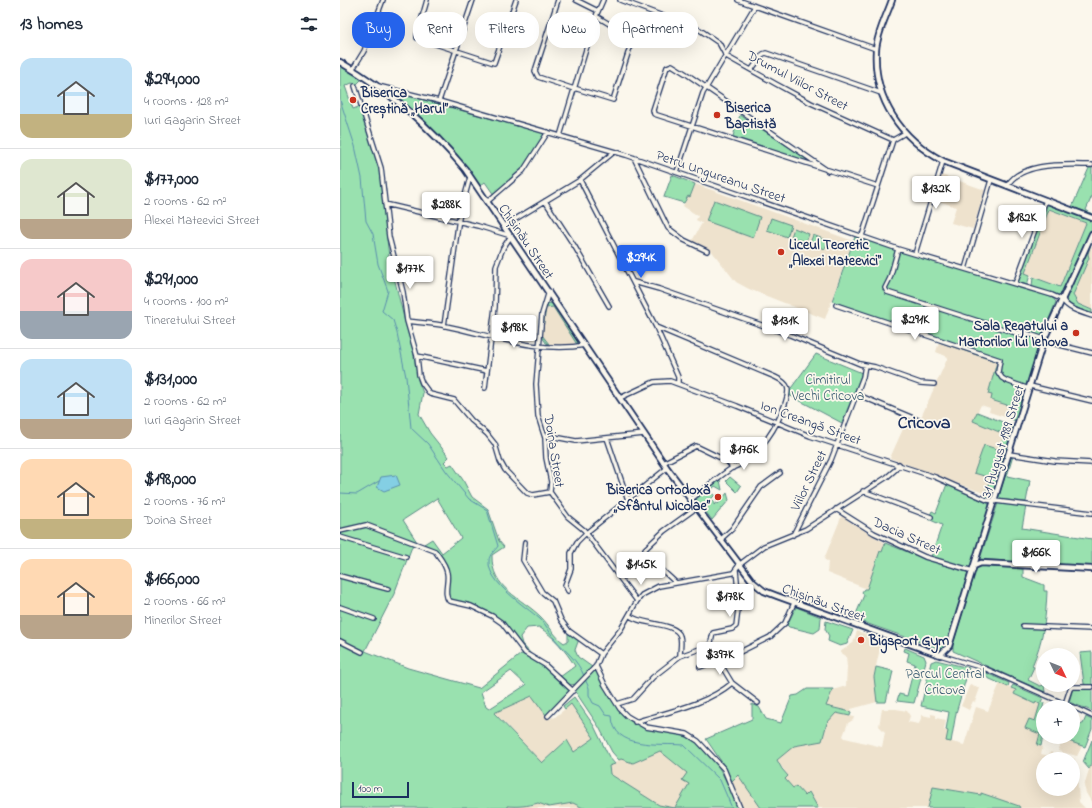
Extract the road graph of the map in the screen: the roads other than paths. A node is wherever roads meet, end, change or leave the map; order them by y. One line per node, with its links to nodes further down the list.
1 (383, 0): 19 (street)
2 (427, 0): 16 (street)
3 (473, 0): 16 (street)
4 (516, 0): 16 (street)
5 (558, 0): 24 (street)
6 (576, 0): 12 (street)
7 (603, 0): 12 (street)
8 (620, 0): 17 (street, Drumul Viilor Street)
9 (738, 0): 11 (street)
10 (892, 0): 15 (street)
11 (755, 6): 15 (street); 17 (street)
12 (598, 11)
13 (600, 18): 24 (street)
14 (586, 48): 24 (street)
15 (876, 49): 25 (street)
16 (455, 51): 26 (street)
17 (726, 56): 20 (street, Drumul Viilor Street); 23 (street)
18 (340, 62): 19 (street, Petru Ungureanu Street)
19 (353, 69): 22 (street, Petru Ungureanu Street)
20 (752, 69): 25 (street); 31 (street, Drumul Viilor Street)
21 (355, 86): 46 (street)
22 (378, 86): 26 (street, Petru Ungureanu Street); 38 (street, Chișinău Street)
23 (706, 88): 27 (street); 27 (street); 36 (street)
24 (574, 89): 30 (street)
25 (882, 93): 29 (street)
26 (439, 101): 28 (street, Petru Ungureanu Street)
27 (692, 127): 36 (street); 37 (street)
28 (548, 132): 30 (street, Petru Ungureanu Street); 45 (street)
29 (905, 133): 31 (street); 34 (street)
30 (560, 136): 32 (street, Petru Ungureanu Street)
31 (893, 140): 41 (street)
32 (614, 152): 33 (street, Petru Ungureanu Street); 39 (street)
33 (634, 158): 37 (street, Petru Ungureanu Street); 54 (street)
34 (943, 162): 40 (street); 55 (street)
35 (1092, 165): 42 (street)
36 (828, 171): 41 (street)
37 (677, 172): 52 (street, Petru Ungureanu Street)
38 (470, 177): 45 (street, Chișinău Street); 48 (street)
39 (580, 180): 44 (street); 57 (street)
40 (991, 180): 42 (street); 56 (street)
41 (878, 186): 52 (street)
42 (1007, 186): 43 (street)
43 (1046, 200): 47 (street); 58 (street)
44 (545, 201): 49 (street); 62 (street)
45 (487, 202): 49 (street, Chișinău Street)
46 (385, 204): 48 (street); 64 (street)
47 (1092, 218)
48 (459, 221): 51 (street); 65 (street)
49 (504, 226): 51 (street, Chișinău Street)
50 (1092, 234): 60 (street, 31 August 1989 Street)
51 (511, 236): 59 (street, Chișinău Street); 67 (street)
52 (862, 236): 53 (street, Petru Ungureanu Street)
53 (898, 249): 55 (street, Petru Ungureanu Street); 68 (street)
54 (707, 251)
55 (915, 254): 56 (street, Petru Ungureanu Street)
56 (965, 269): 58 (street, Petru Ungureanu Street)
57 (634, 282): 66 (street); 73 (street)
58 (1015, 284): 60 (street, Petru Ungureanu Street)
59 (549, 291): 69 (street, Chișinău Street); 70 (street, Doina Street)
60 (1063, 300): 63 (street, Petru Ungureanu Street); 68 (street, 31 August 1989 Street)
61 (836, 305): 77 (street)
62 (609, 306)
63 (1092, 316)
64 (407, 321): 65 (street); 72 (street)
65 (444, 326): 67 (street)
66 (656, 327): 75 (street); 83 (street)
67 (492, 336): 70 (street); 74 (street)
68 (1044, 340): 71 (street); 77 (street, 31 August 1989 Street)
69 (585, 345): 70 (street); 80 (street, Chișinău Street)
70 (539, 346): 85 (street, Doina Street)
71 (1092, 353)
72 (418, 356): 74 (street); 96 (street)
73 (865, 365): 76 (street); 79 (street, Viilor Street)
74 (487, 371): 78 (street)
75 (678, 384): 80 (street, Ion Creangă Street); 83 (street, Ion Creangă Street)
76 (934, 384)
77 (1030, 387): 81 (street); 88 (street, 31 August 1989 Street)
78 (485, 388)
79 (856, 394): 82 (street); 87 (street, Viilor Street)
80 (620, 398): 84 (street, Chișinău Street)
81 (1092, 401)
82 (918, 420)
83 (777, 422): 87 (street, Ion Creangă Street); 93 (street)
84 (644, 434): 86 (street); 89 (street, Chișinău Street)
85 (544, 435): 86 (street); 96 (street, Doina Street)
86 (607, 438): 97 (street)
87 (837, 445): 91 (street, Ion Creangă Street); 106 (street, Viilor Street)
88 (1009, 454): 90 (street); 99 (street, 31 August 1989 Street)
89 (663, 463): 92 (street, Chișinău Street); 93 (street)
90 (1092, 463)
91 (899, 464): 95 (street); 99 (street, Ion Creangă Street)
92 (667, 468): 97 (street); 98 (street, Chișinău Street)
93 (732, 468): 98 (street)
94 (780, 473): 108 (street)
95 (863, 491): 101 (street); 103 (street)
96 (550, 492): 105 (street, Doina Street)
97 (628, 500): 105 (street)
98 (690, 500): 100 (street, Chișinău Street)
99 (994, 500): 102 (street, Ion Creangă Street); 112 (street, 31 August 1989 Street)
100 (696, 508): 108 (street, Chișinău Street); 116 (street)
101 (836, 509): 106 (street); 112 (street, Dacia Street)
102 (1092, 513)
103 (931, 517)
104 (340, 531): 137 (street)
105 (586, 533): 118 (street); 119 (street, Doina Street)
106 (792, 535): 111 (street)
107 (340, 537): 110 (street)
108 (720, 540): 111 (street, Chișinău Street)
109 (524, 542): 129 (street)
110 (406, 557)
111 (739, 565): 114 (street); 120 (street, Chișinău Street)
112 (973, 568): 113 (street); 130 (street, 31 August 1989 Street)
113 (1092, 569)
114 (736, 570): 116 (street); 127 (street)
115 (340, 576): 117 (street)
116 (675, 582): 119 (street)
117 (388, 589)
118 (568, 591)
119 (637, 601): 122 (street)
120 (794, 603): 130 (street, Chișinău Street); 132 (street)
121 (340, 607): 123 (street)
122 (629, 615): 129 (street); 131 (street)
123 (374, 619)
124 (1023, 626): 125 (street)
125 (1092, 629)
126 (340, 640): 128 (street)
127 (711, 645): 131 (street); 132 (street)
128 (362, 652)
129 (601, 654): 133 (street)
130 (940, 655): 138 (street, Chișinău Street)
131 (680, 656): 141 (street)
132 (719, 661): 134 (street); 135 (street)
133 (596, 666): 137 (street); 141 (street)
134 (700, 667)
135 (732, 683): 140 (street); 145 (street)
136 (1092, 687): 139 (street)
137 (573, 691): 143 (street)
138 (1056, 700)
139 (1067, 700)
140 (758, 703)
141 (617, 704): 145 (street)
142 (1080, 710): 144 (street, Chișinău Street)
143 (548, 716)
144 (1092, 716)
145 (635, 722): 146 (street)
146 (740, 808)

